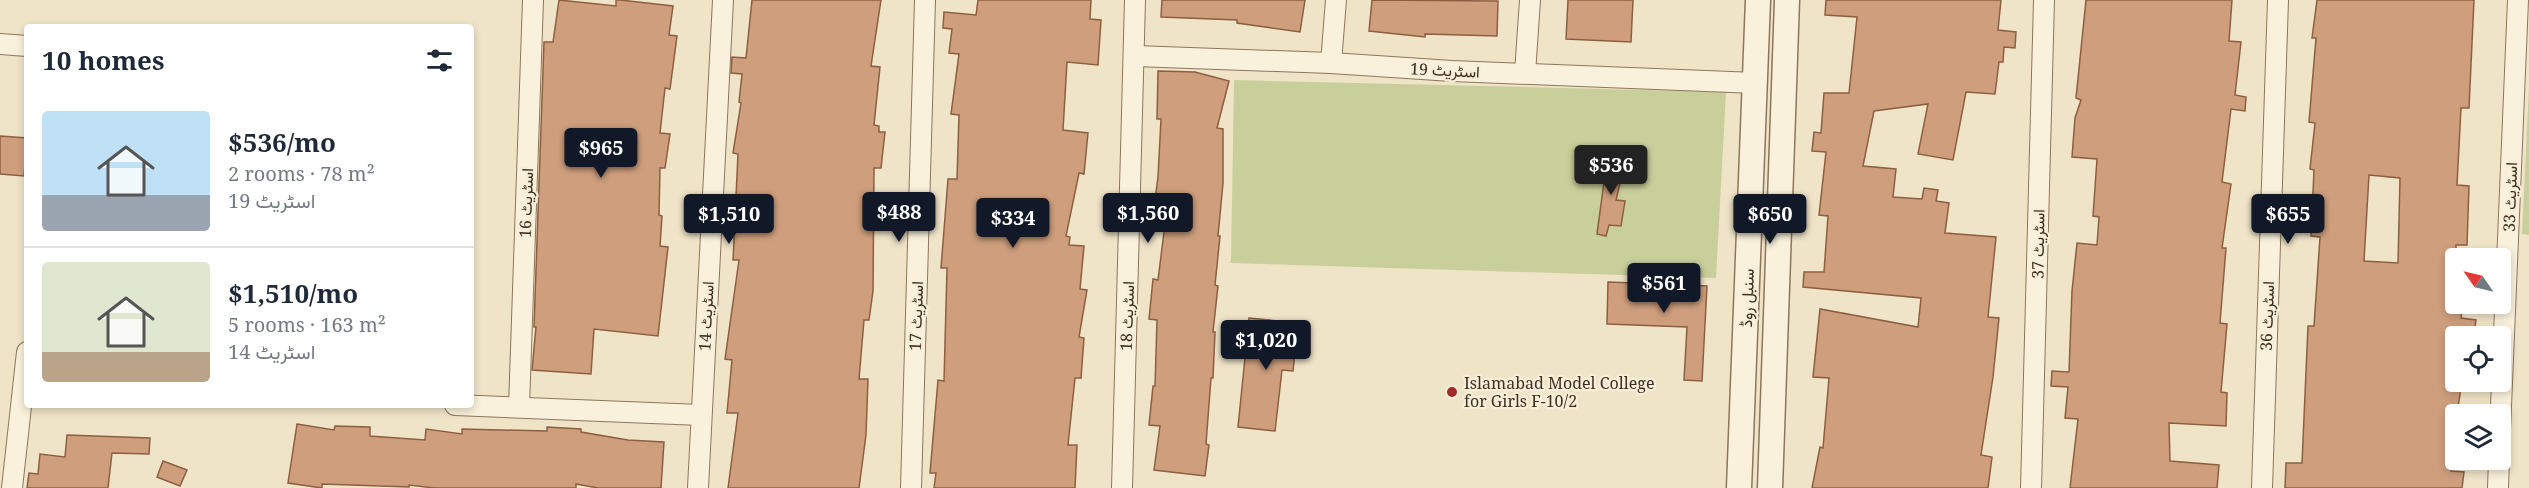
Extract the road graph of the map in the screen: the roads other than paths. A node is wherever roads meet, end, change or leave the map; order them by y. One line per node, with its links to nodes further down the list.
1 (532, 0): 23 (street, اسٹریٹ 16)
2 (723, 0): 24 (street, اسٹریٹ 14)
3 (925, 0): 28 (street, اسٹریٹ 17)
4 (1135, 0): 14 (street, اسٹریٹ 18)
5 (1336, 0): 15 (street)
6 (1530, 0): 16 (street)
7 (1758, 0): 17 (street, سنبل روڈ)
8 (1787, 0): 19 (street, سنبل روڈ)
9 (2044, 0): 32 (street, اسٹریٹ 37)
10 (2278, 0): 33 (street, اسٹریٹ 36)
11 (2518, 0): 21 (street, اسٹریٹ 33)
12 (0, 44): 13 (street)
13 (24, 46)
14 (1135, 56): 15 (street, اسٹریٹ 19); 29 (street, اسٹریٹ 18)
15 (1331, 63): 16 (street, اسٹریٹ 19)
16 (1526, 73): 17 (street, اسٹریٹ 19)
17 (1756, 82): 18 (street, سنبل روڈ)
18 (1752, 186): 19 (street); 30 (street, سنبل روڈ)
19 (1780, 187): 31 (street, سنبل روڈ)
20 (24, 379): 26 (street)
21 (2501, 404)
22 (474, 406): 23 (street)
23 (519, 407): 24 (street)
24 (701, 415): 27 (street, اسٹریٹ 14)
25 (2499, 470): 34 (street)
26 (12, 488)
27 (698, 488)
28 (911, 488)
29 (1122, 488)
30 (1739, 488)
31 (1770, 488)
32 (2031, 488)
33 (2262, 488)
34 (2498, 488)

